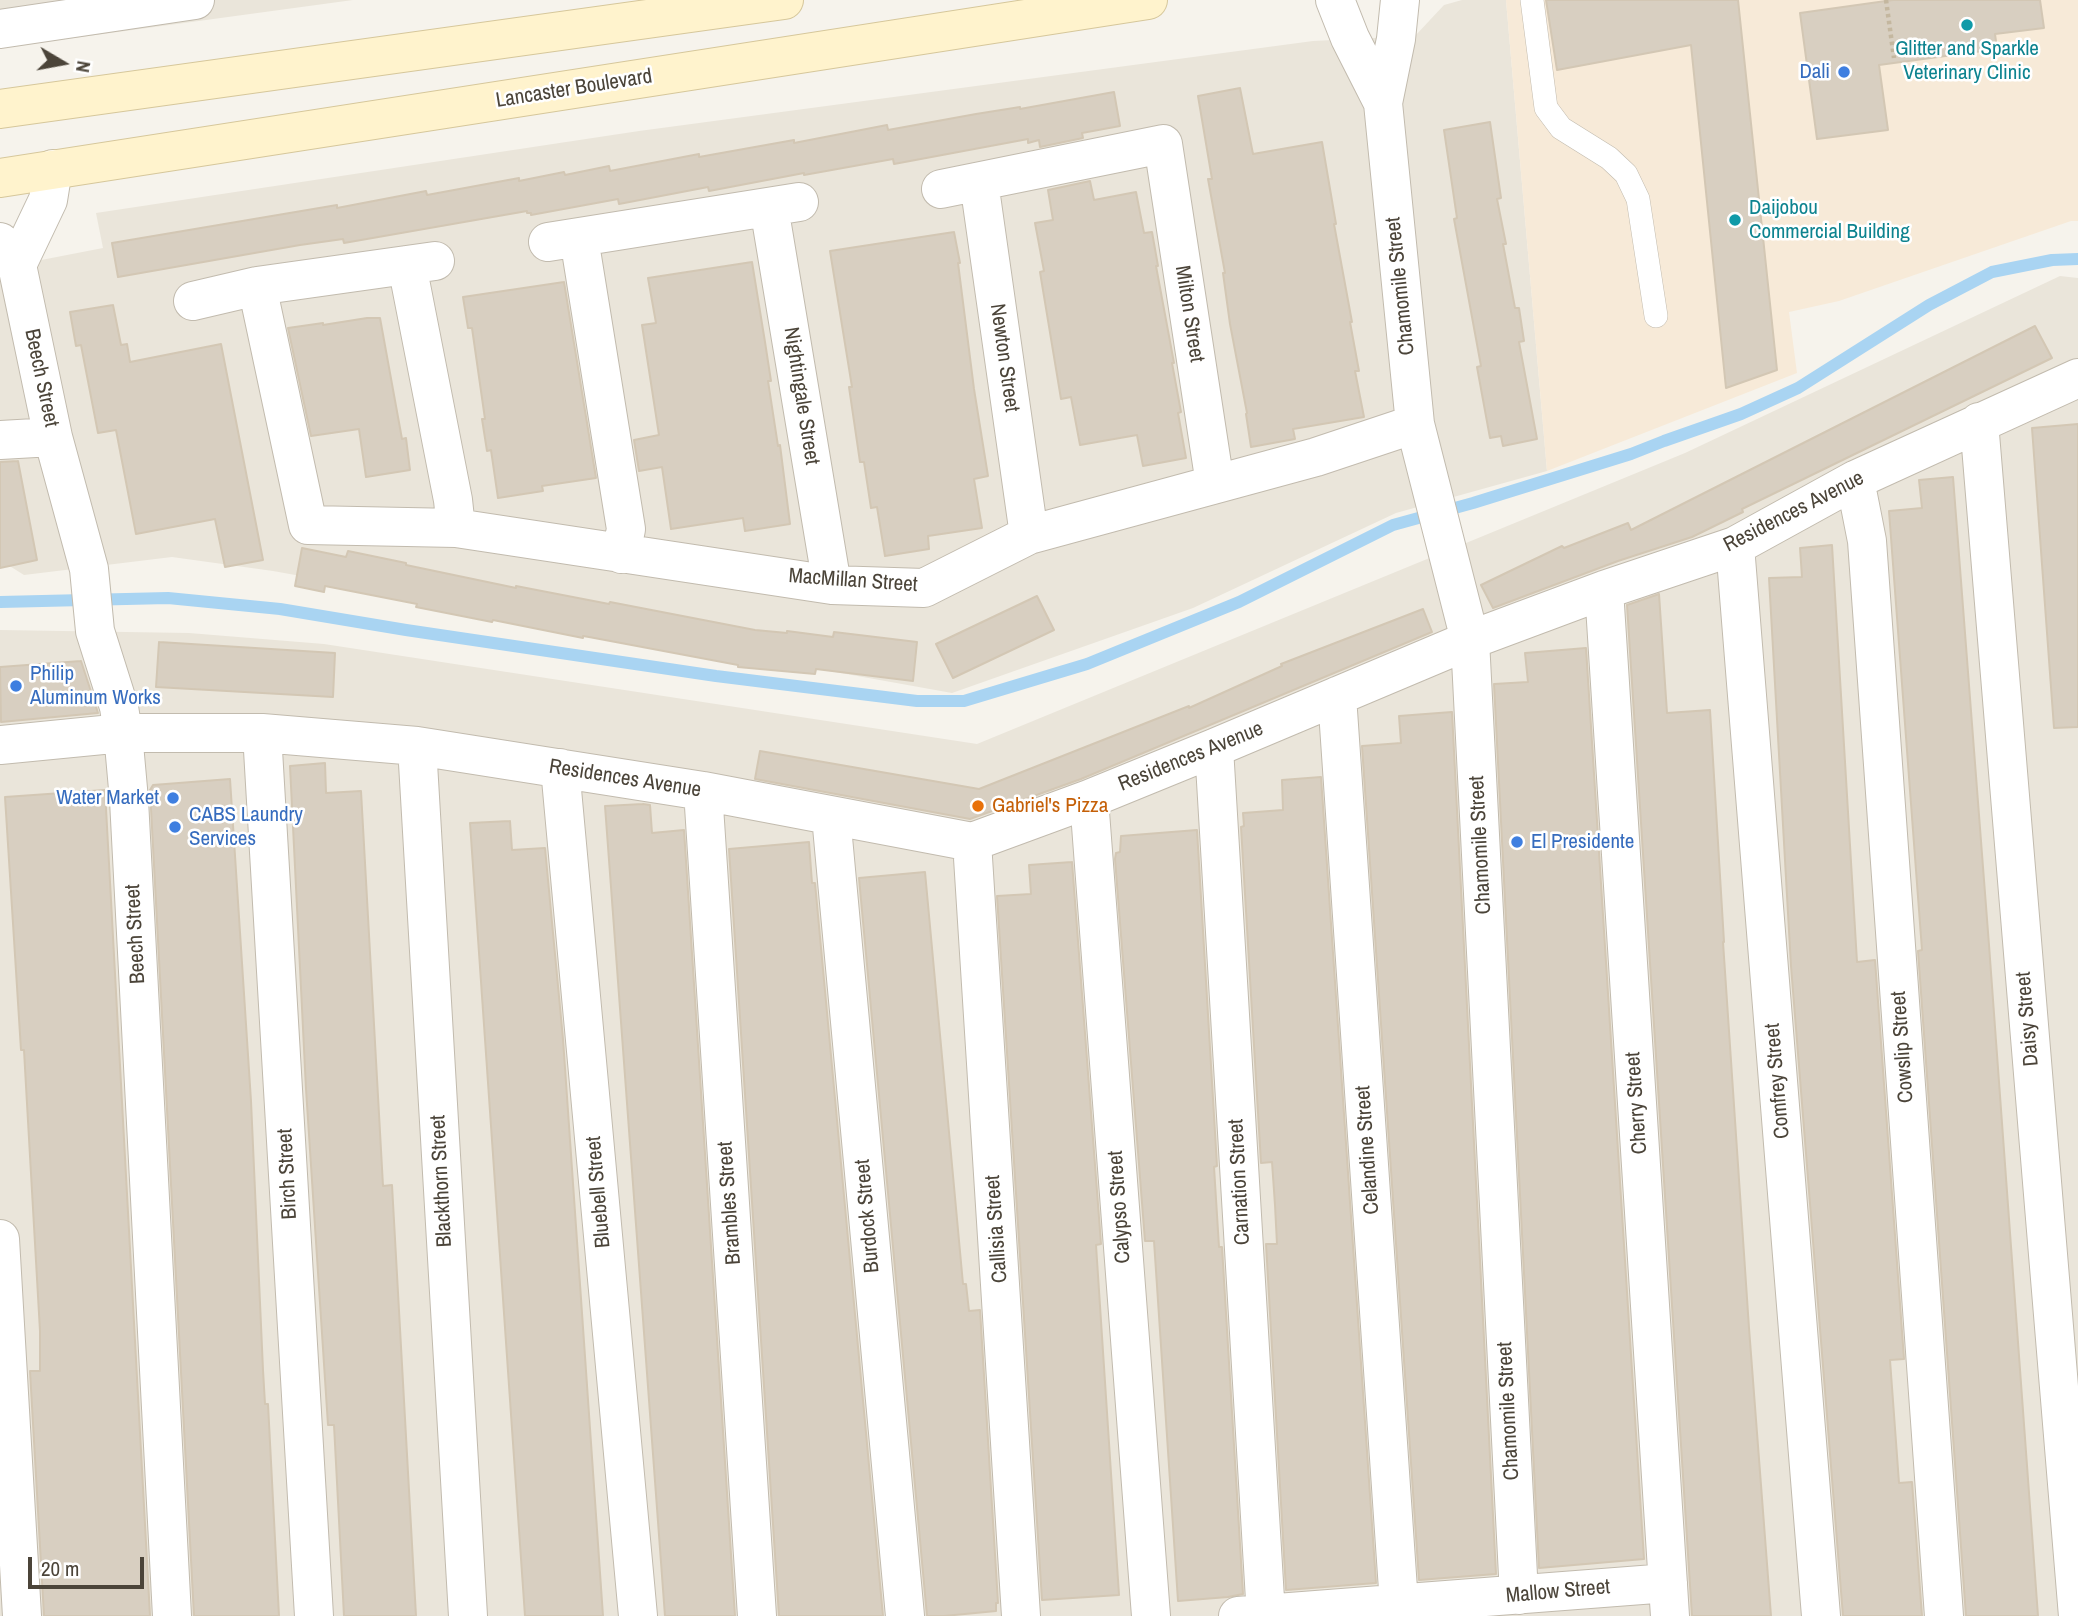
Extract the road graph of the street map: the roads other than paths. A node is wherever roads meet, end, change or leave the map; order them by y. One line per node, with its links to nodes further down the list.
1 (195, 0): 8 (street)
2 (784, 0): 7 (main road)
3 (1148, 0): 11 (main road, Lancaster Boulevard)
4 (1335, 0): 9 (street, Chamomile Street)
5 (1399, 0): 9 (street, Chamomile Street)
6 (1532, 0): 18 (lane)
7 (677, 7): 10 (main road)
8 (0, 29)
9 (1383, 103): 21 (street, Chamomile Street)
10 (0, 109)
11 (53, 169): 12 (main road, Lancaster Boulevard); 15 (street, Beech Street)
12 (0, 178)
13 (979, 182): 14 (street); 25 (street, Milton Street); 27 (street, Newton Street)
14 (941, 189)
15 (8, 254): 22 (street, Beech Street)
16 (257, 286): 17 (street); 26 (street, MacMillan Street); 26 (street)
17 (193, 301)
18 (1656, 316)
19 (2078, 378): 20 (street, Residences Avenue)
20 (1979, 422): 24 (street, Residences Avenue); 60 (street, Daisy Street)
21 (1415, 424): 25 (street, MacMillan Street); 32 (street, Chamomile Street)
22 (53, 438): 23 (street); 34 (street, Beech Street)
23 (0, 440)
24 (1855, 480): 28 (street, Residences Avenue); 59 (street, Cowslip Street)
25 (1215, 484): 27 (street, MacMillan Street)
26 (456, 528): 29 (street, MacMillan Street)
27 (1029, 535): 30 (street, MacMillan Street)
28 (1735, 546): 31 (street, Residences Avenue); 58 (street, Comfrey Street)
29 (621, 554): 30 (street, MacMillan Street); 30 (street, Nightingale Street)
30 (832, 585)
31 (1604, 590): 32 (street, Residences Avenue); 46 (street, Cherry Street)
32 (1470, 639): 33 (street, Residences Avenue); 45 (street, Chamomile Street)
33 (1337, 696): 38 (street, Residences Avenue); 47 (street, Celandine Street)
34 (121, 720): 35 (street, Residences Avenue); 36 (street, Residences Avenue); 50 (street, Beech Street)
35 (262, 733): 37 (street, Residences Avenue); 51 (street, Birch Street)
36 (0, 745)
37 (416, 746): 39 (street, Residences Avenue); 52 (street, Blackthorn Street)
38 (1214, 748): 41 (street, Residences Avenue); 48 (street, Carnation Street)
39 (560, 768): 40 (street, Residences Avenue); 53 (street, Bluebell Street)
40 (703, 791): 42 (street, Residences Avenue); 54 (street, Brambles Street)
41 (1089, 799): 43 (street, Residences Avenue); 57 (street, Calypso Street)
42 (831, 816): 43 (street, Residences Avenue); 55 (street, Burdock Street)
43 (972, 842): 56 (street, Callisia Street)
44 (0, 1239): 49 (street)
45 (1519, 1595): 46 (street, Mallow Street); 47 (street, Mallow Street)
46 (1669, 1599)
47 (1399, 1604): 48 (street, Mallow Street)
48 (1257, 1615)
49 (22, 1616)
50 (172, 1616)
51 (314, 1616)
52 (468, 1616)
53 (638, 1616)
54 (757, 1616)
55 (905, 1616)
56 (1021, 1616)
57 (1151, 1616)
58 (1821, 1616)
59 (1944, 1616)
60 (2078, 1616)

